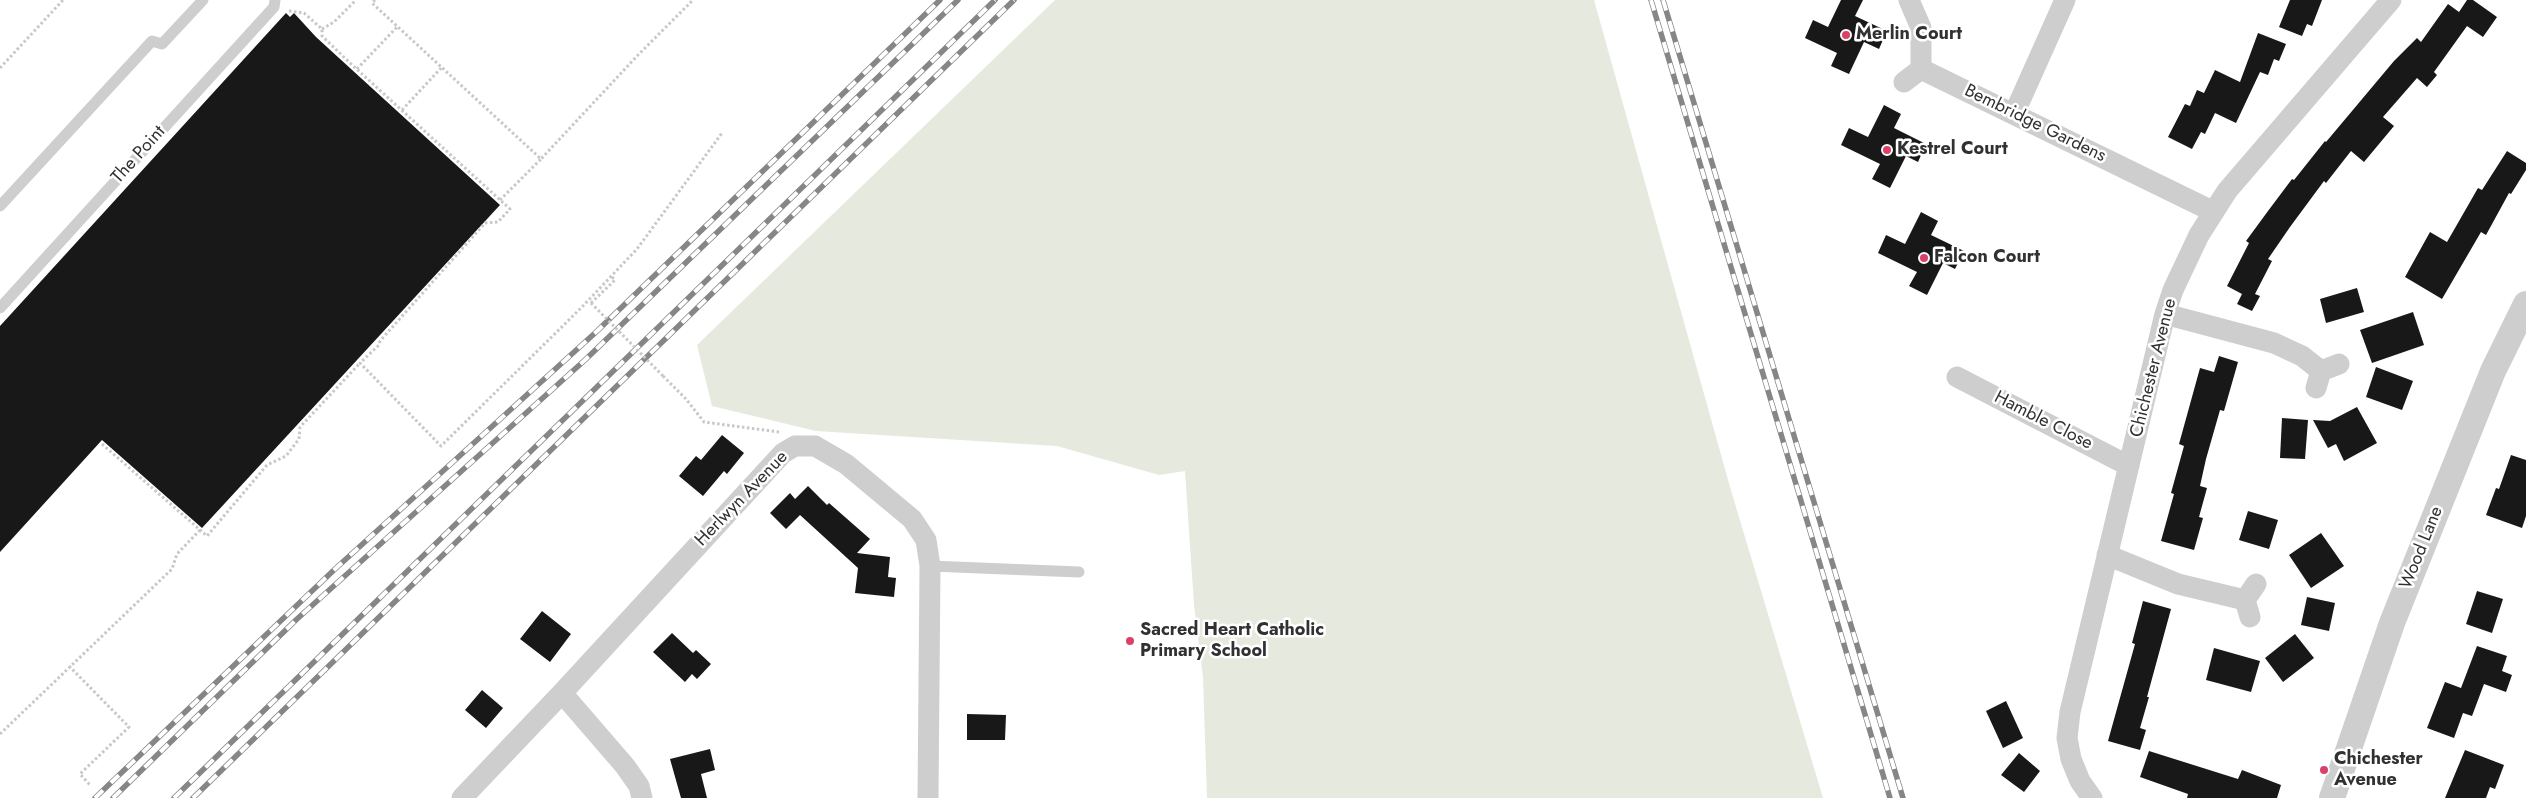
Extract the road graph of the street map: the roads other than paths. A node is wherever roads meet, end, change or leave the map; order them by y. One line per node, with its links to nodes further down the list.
1 (203, 0): 9 (lane)
2 (1909, 0): 6 (street)
3 (2066, 0): 8 (street)
4 (2391, 0): 10 (street, Chichester Avenue)
5 (275, 1): 12 (lane, The Point)
6 (1921, 69): 7 (street); 8 (street, Bembridge Gardens)
7 (1904, 82)
8 (2014, 114): 10 (street, Bembridge Gardens)
9 (0, 206)
10 (2214, 212): 13 (street, Chichester Avenue)
11 (2526, 304): 26 (street, Wood Lane)
12 (0, 308)
13 (2165, 314): 14 (street); 16 (street, Chichester Avenue)
14 (2325, 374)
15 (1958, 377): 16 (street, Hamble Close)
16 (2129, 466): 17 (street, Chichester Avenue)
17 (2107, 555): 20 (street); 25 (street, Chichester Avenue)
18 (930, 566): 19 (lane); 21 (street, Herlwyn Avenue); 24 (street, Herlwyn Avenue)
19 (1079, 572)
20 (2250, 600)
21 (562, 693): 22 (street, Herlwyn Avenue); 23 (street)
22 (462, 798)
23 (642, 798)
24 (928, 798)
25 (2092, 798)
26 (2332, 798)

